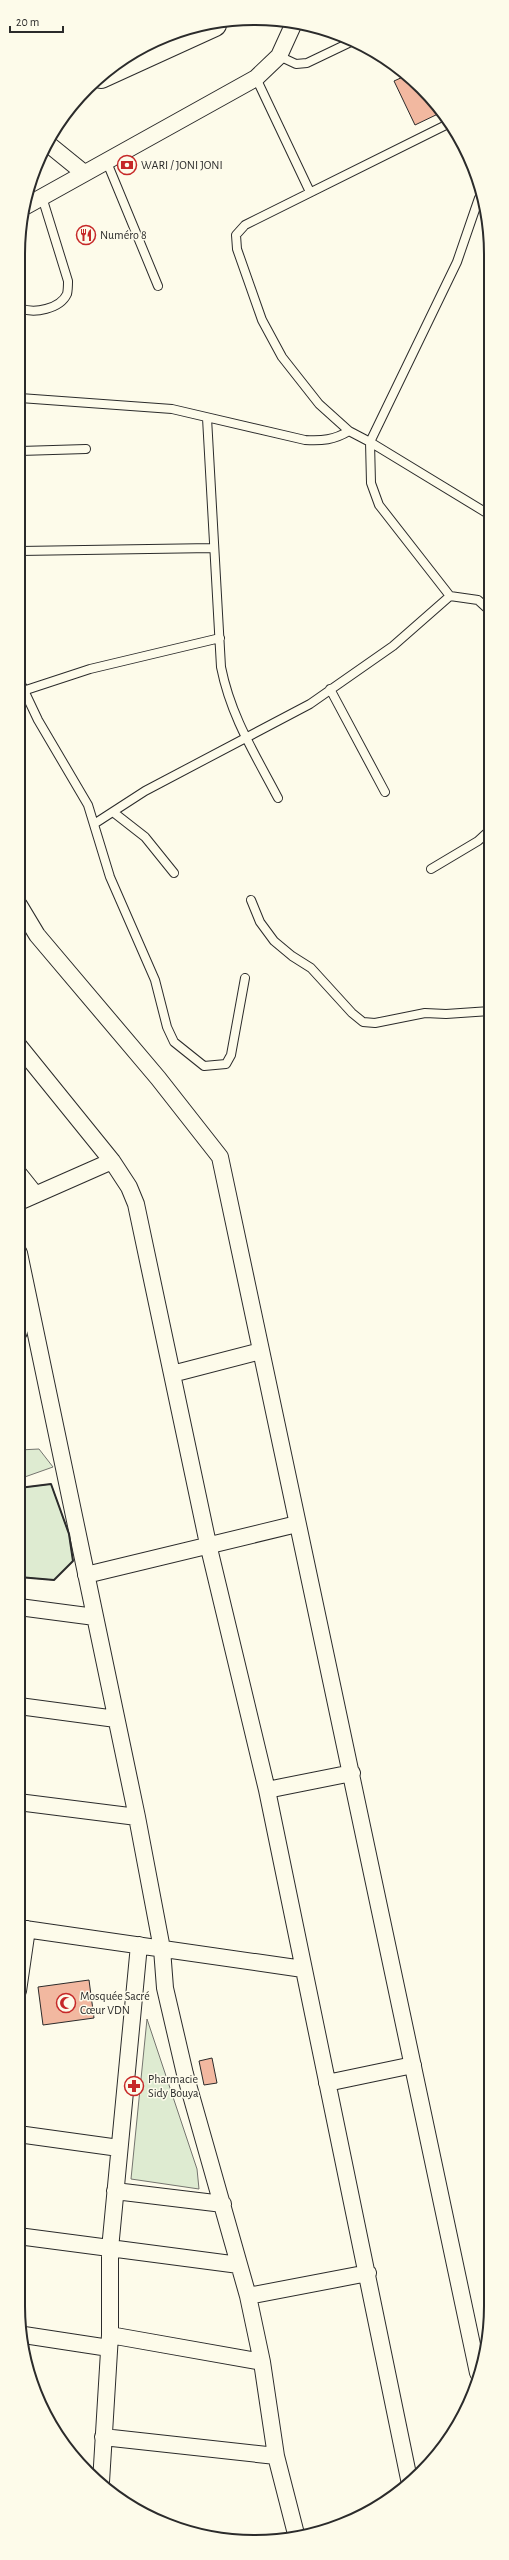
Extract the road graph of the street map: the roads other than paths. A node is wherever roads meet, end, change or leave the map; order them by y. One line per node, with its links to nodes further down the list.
1 (292, 28): 4 (street)
2 (201, 31): 5 (main road)
3 (346, 44): 4 (lane)
4 (279, 56): 6 (street)
5 (122, 68)
6 (256, 78): 9 (street); 11 (lane)
7 (444, 126): 11 (lane)
8 (52, 147): 10 (street)
9 (106, 160): 10 (street); 15 (lane)
10 (84, 173): 12 (street)
11 (310, 192): 19 (lane)
12 (42, 197): 14 (street); 16 (lane)
13 (478, 202): 20 (lane)
14 (31, 203)
15 (158, 286)
16 (25, 309)
17 (25, 398): 18 (lane)
18 (207, 418): 19 (lane); 24 (lane)
19 (349, 432): 20 (lane)
20 (370, 442): 23 (lane); 26 (lane)
21 (86, 449): 22 (lane)
22 (25, 451)
23 (484, 511)
24 (213, 548): 25 (lane); 28 (lane)
25 (25, 551)
26 (450, 596): 27 (lane); 29 (lane)
27 (484, 606)
28 (220, 638): 30 (lane); 32 (lane)
29 (330, 689): 32 (lane); 33 (lane)
30 (25, 690)
31 (25, 695): 36 (lane)
32 (245, 739): 34 (lane); 35 (lane)
33 (385, 792)
34 (278, 798)
35 (114, 812): 36 (lane); 39 (lane)
36 (94, 824): 42 (lane)
37 (484, 835): 38 (lane)
38 (431, 869)
39 (174, 873)
40 (251, 900): 43 (lane)
41 (25, 930): 52 (street)
42 (245, 978)
43 (484, 1011)
44 (25, 1053): 45 (street)
45 (112, 1161): 47 (street); 53 (street)
46 (25, 1182): 47 (street)
47 (35, 1194): 48 (street)
48 (25, 1199)
49 (25, 1280): 50 (street)
50 (26, 1284): 51 (street); 56 (street)
51 (25, 1291)
52 (261, 1351): 53 (street); 54 (street)
53 (172, 1374): 55 (street)
54 (297, 1524): 55 (street); 61 (street)
55 (208, 1544): 56 (street); 62 (street)
56 (86, 1575): 58 (street)
57 (25, 1608): 58 (street)
58 (95, 1617): 60 (street)
59 (25, 1707): 60 (street)
60 (116, 1719): 64 (street)
61 (352, 1773): 62 (street); 69 (street)
62 (267, 1790): 68 (street)
63 (25, 1803): 64 (street)
64 (137, 1817): 67 (street)
65 (25, 1929): 66 (street)
66 (139, 1945): 67 (street); 72 (street)
67 (162, 1949): 68 (street); 74 (street)
68 (303, 1969): 70 (street)
69 (413, 2065): 70 (street); 83 (street)
70 (327, 2083): 78 (street)
71 (25, 2135): 72 (street)
72 (119, 2148): 73 (street)
73 (115, 2191): 74 (street); 76 (street)
74 (223, 2204): 77 (street)
75 (25, 2237): 76 (street)
76 (110, 2249): 77 (street); 81 (street)
77 (239, 2265): 79 (street)
78 (368, 2273): 79 (street); 87 (street)
79 (248, 2296): 82 (street)
80 (27, 2335): 81 (street)
81 (110, 2342): 82 (street); 84 (street)
82 (262, 2362): 85 (street)
83 (476, 2364)
84 (103, 2437): 85 (street); 86 (street)
85 (276, 2456): 88 (street)
86 (101, 2476)
87 (408, 2476)
88 (295, 2531)

